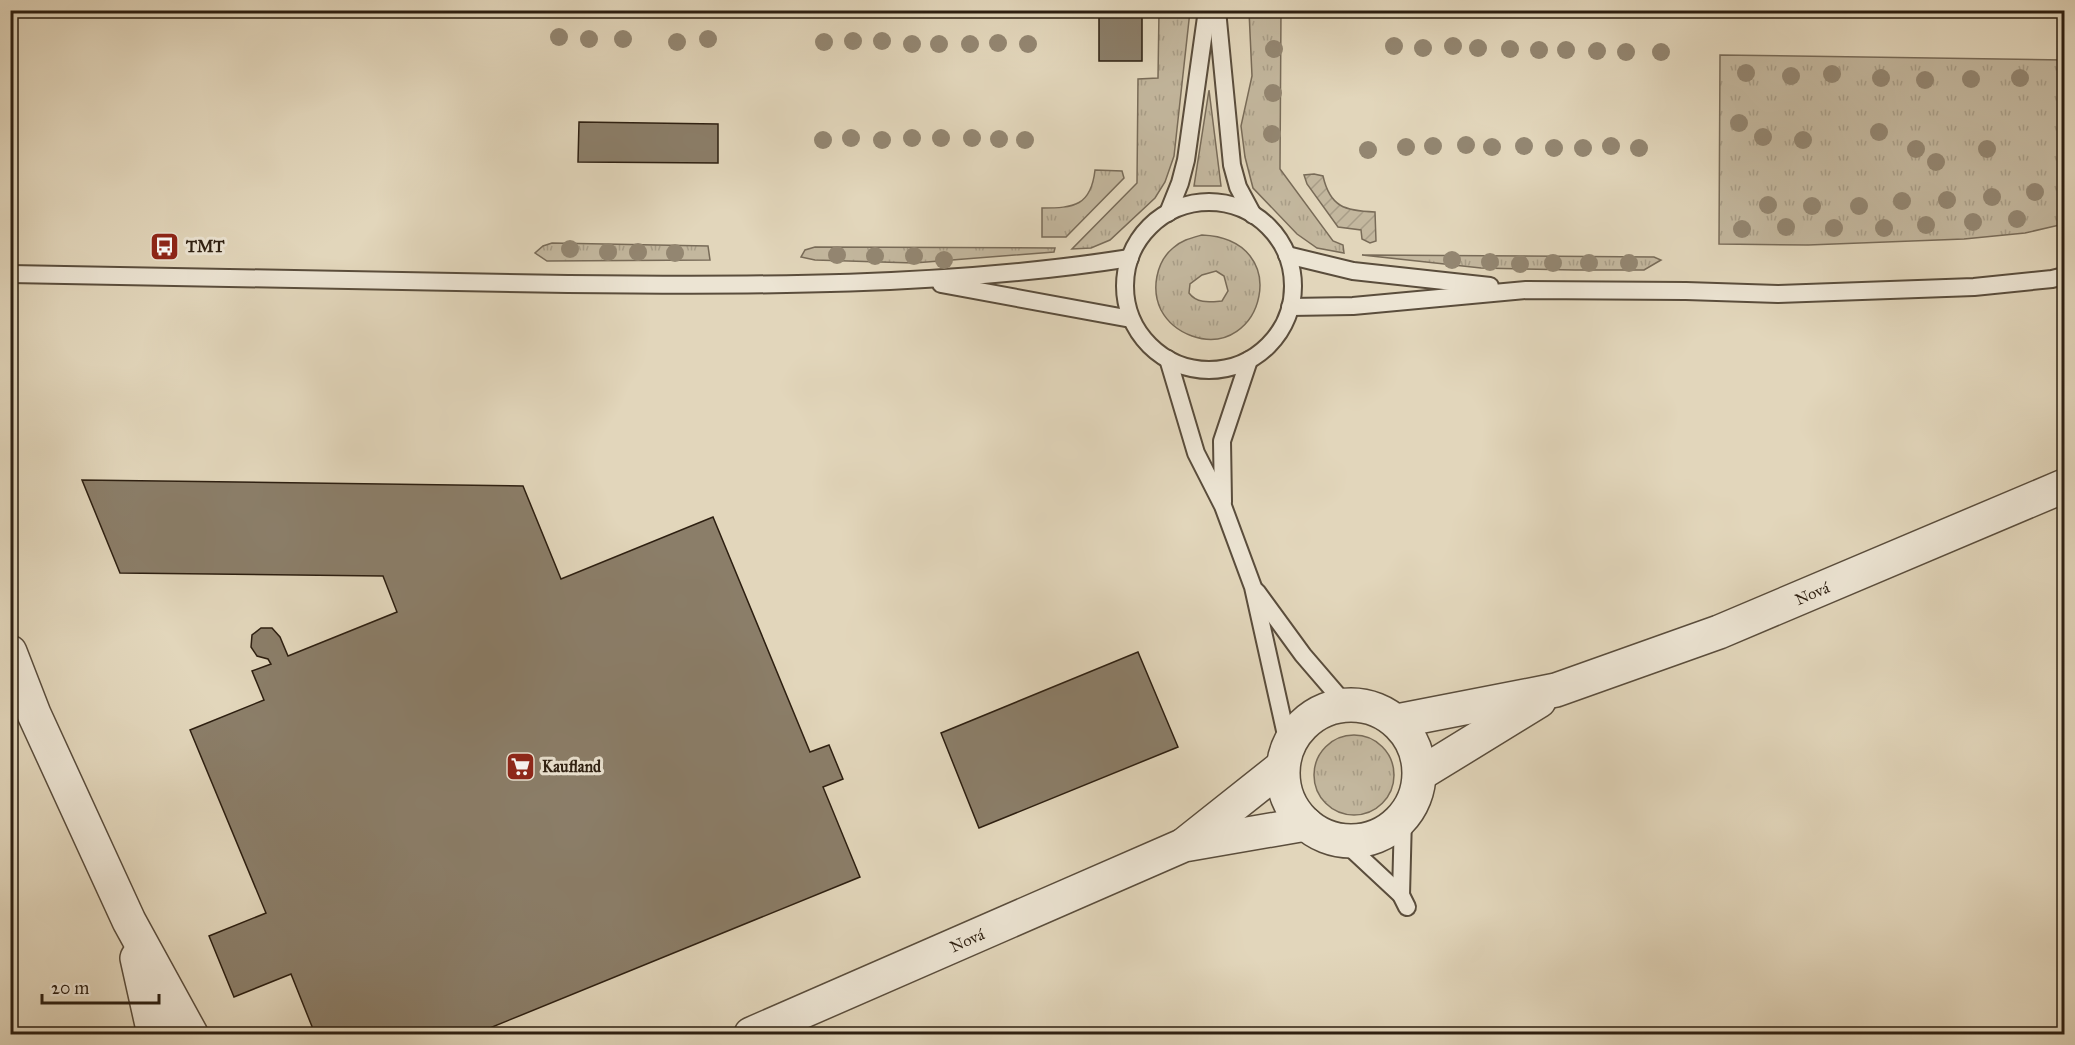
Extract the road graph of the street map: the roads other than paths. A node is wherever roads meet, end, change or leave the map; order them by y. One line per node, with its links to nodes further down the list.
1 (1207, 10): 3 (lane)
2 (1217, 10): 4 (lane)
3 (1168, 213): 4 (lane); 6 (lane)
4 (1253, 215): 5 (lane)
5 (1287, 255): 10 (lane); 11 (lane)
6 (1130, 258): 9 (lane); 12 (lane)
7 (10, 274): 9 (lane)
8 (2064, 276): 10 (lane)
9 (917, 280): 12 (lane)
10 (1526, 290): 11 (lane)
11 (1290, 307): 14 (lane)
12 (1131, 319): 13 (lane)
13 (1168, 359): 14 (lane); 16 (lane)
14 (1249, 360): 16 (lane)
15 (2064, 486): 19 (street, Nová)
16 (1223, 506): 17 (lane)
17 (1253, 587): 20 (lane); 22 (lane)
18 (10, 652): 28 (street)
19 (1556, 690): 21 (street, Nová); 23 (street, Nová)
20 (1346, 705): 21 (street, Nová); 22 (street, Nová)
21 (1397, 721): 23 (street, Nová)
22 (1285, 756): 25 (street, Nová); 27 (street, Nová)
23 (1420, 774): 24 (street, Nová)
24 (1403, 817): 26 (street, Nová); 26 (lane)
25 (1306, 824): 26 (street, Nová); 27 (street, Nová)
26 (1343, 841)
27 (1184, 845): 31 (street, Nová)
28 (129, 921): 29 (street); 30 (street)
29 (154, 1035)
30 (191, 1035)
31 (751, 1035)

